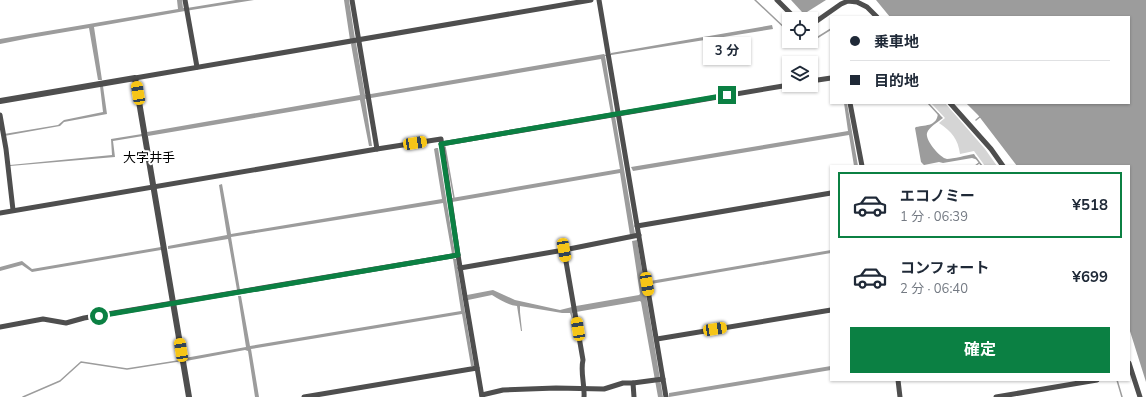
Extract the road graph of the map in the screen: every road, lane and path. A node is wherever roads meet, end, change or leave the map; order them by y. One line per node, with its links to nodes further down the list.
1 (185, 0): 10 (street)
2 (352, 0): 9 (street)
3 (591, 0): 9 (street)
4 (599, 0): 19 (street)
5 (777, 0): 6 (street)
6 (789, 12)
7 (876, 16): 8 (street)
8 (818, 20)
9 (355, 41): 10 (street); 21 (street)
10 (197, 67): 11 (street)
11 (136, 78): 15 (street); 26 (street)
12 (830, 78): 13 (street)
13 (818, 80)
14 (782, 86): 19 (street)
15 (0, 101)
16 (850, 104): 24 (street)
17 (951, 104): 25 (street)
18 (0, 115): 22 (street)
19 (614, 115): 20 (street); 30 (street)
20 (441, 144): 21 (street); 33 (street)
21 (377, 149): 26 (street)
22 (7, 162): 23 (street); 28 (street)
23 (0, 163)
24 (862, 165)
25 (1002, 165)
26 (154, 187): 28 (street); 35 (street)
27 (830, 193): 30 (street)
28 (12, 210): 29 (street)
29 (0, 213)
30 (637, 226): 31 (street)
31 (635, 236): 32 (street); 38 (street)
32 (564, 250): 34 (street); 45 (street)
33 (458, 255): 34 (street); 35 (street)
34 (460, 268): 40 (street)
35 (174, 303): 37 (street); 48 (street)
36 (830, 310): 38 (street)
37 (0, 327)
38 (657, 339): 41 (street)
39 (1130, 366): 54 (street)
40 (478, 368): 46 (street); 49 (street)
41 (662, 379): 44 (street); 47 (street)
42 (898, 381): 52 (street)
43 (1091, 381): 53 (street)
44 (633, 383): 45 (street); 51 (street)
45 (585, 389): 46 (street); 50 (street)
46 (482, 396)
47 (666, 396)
48 (189, 397)
49 (304, 397)
50 (584, 397)
51 (634, 397)
52 (900, 397)
53 (996, 397)
54 (1140, 397)

